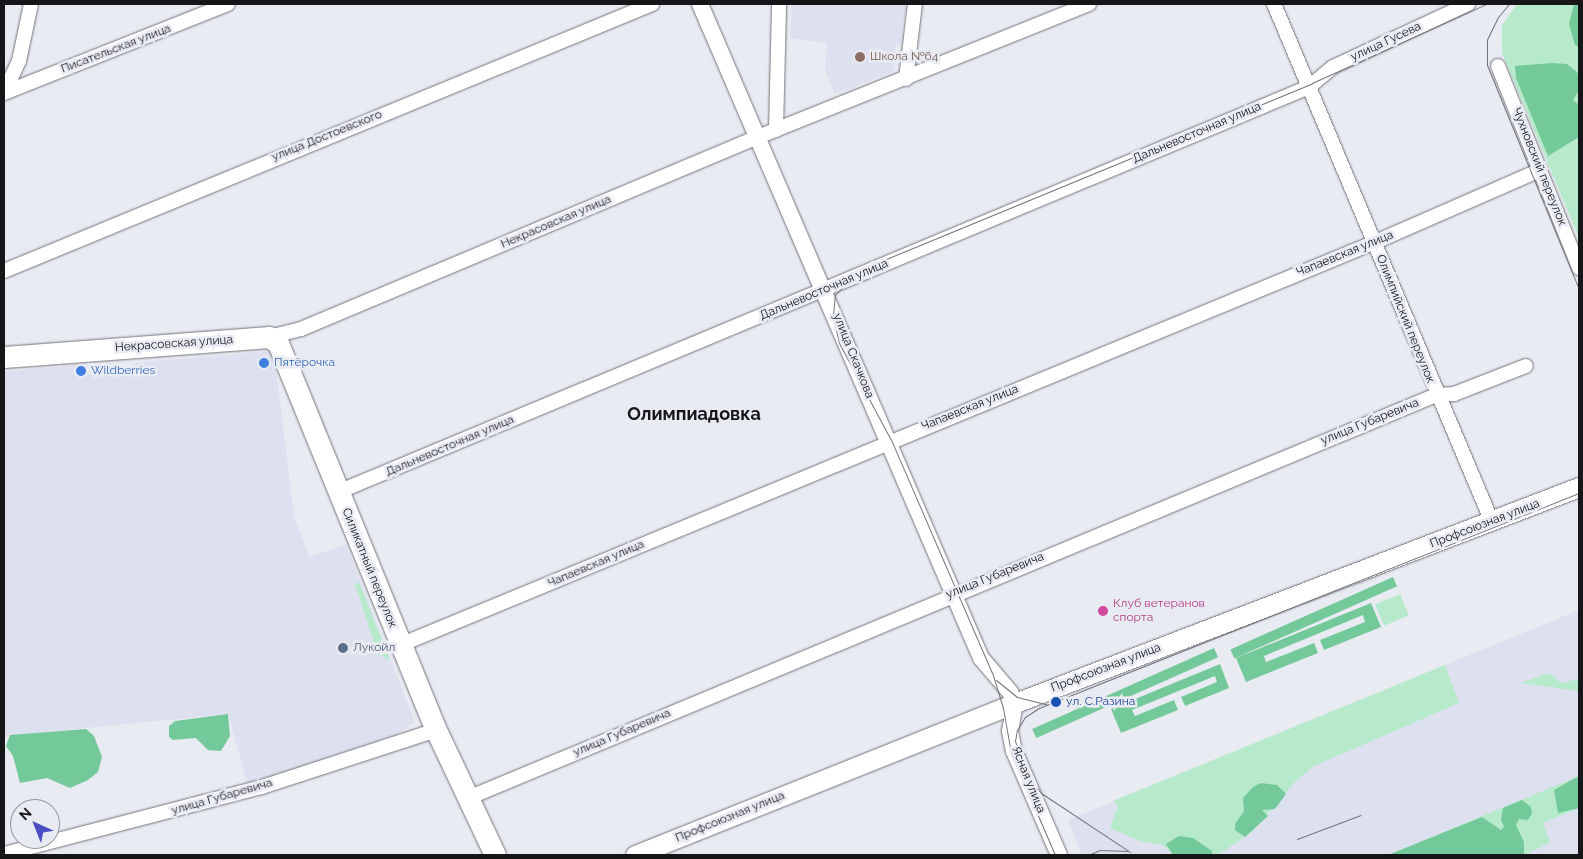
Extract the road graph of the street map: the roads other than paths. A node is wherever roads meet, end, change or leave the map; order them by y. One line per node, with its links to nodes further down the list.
1 (32, 4): 13 (street)
2 (228, 4): 13 (street, Писательская улица)
3 (652, 4): 19 (street, улица Достоевского)
4 (700, 4): 15 (street, улица Скачкова)
5 (779, 4): 14 (street)
6 (914, 4): 11 (street)
7 (1089, 4): 11 (street, Некрасовская улица)
8 (1274, 4): 12 (street, Олимпийский переулок)
9 (1467, 4): 12 (street, улица Гусева)
10 (1498, 66): 16 (street, Чухновский переулок)
11 (906, 79): 14 (street, Некрасовская улица)
12 (1309, 86): 17 (street, Олимпийский переулок); 20 (street, Дальневосточная улица)
13 (4, 93)
14 (776, 130): 15 (street, Некрасовская улица)
15 (758, 137): 20 (street, улица Скачкова); 21 (street, Некрасовская улица)
16 (1540, 170): 17 (street, Чапаевская улица); 18 (street, Чухновский переулок)
17 (1373, 243): 24 (street, Олимпийский переулок); 25 (street, Чапаевская улица)
18 (1579, 268)
19 (4, 271)
20 (825, 289): 25 (street, улица Скачкова); 27 (street, Дальневосточная улица)
21 (269, 337): 22 (main road, Некрасовская улица); 27 (main road, Силикатный переулок)
22 (4, 357)
23 (1526, 366): 24 (street, улица Губаревича)
24 (1436, 395): 28 (street, Олимпийский переулок); 29 (street, улица Губаревича)
25 (888, 442): 29 (street, улица Скачкова); 30 (street, Чапаевская улица)
26 (1579, 487): 28 (main road, Профсоюзная улица)
27 (338, 492): 30 (main road, Силикатный переулок)
28 (1492, 522): 31 (main road, Профсоюзная улица)
29 (953, 594): 31 (street, улица Скачкова); 33 (street, улица Губаревича)
30 (400, 645): 32 (main road, Силикатный переулок)
31 (1015, 703): 36 (main road, Профсоюзная улица); 37 (street, Ясная улица)
32 (436, 730): 33 (main road, Силикатный переулок); 34 (street, улица Губаревича)
33 (468, 798): 35 (main road, Силикатный переулок)
34 (4, 854)
35 (495, 855)
36 (635, 855)
37 (1059, 855)

